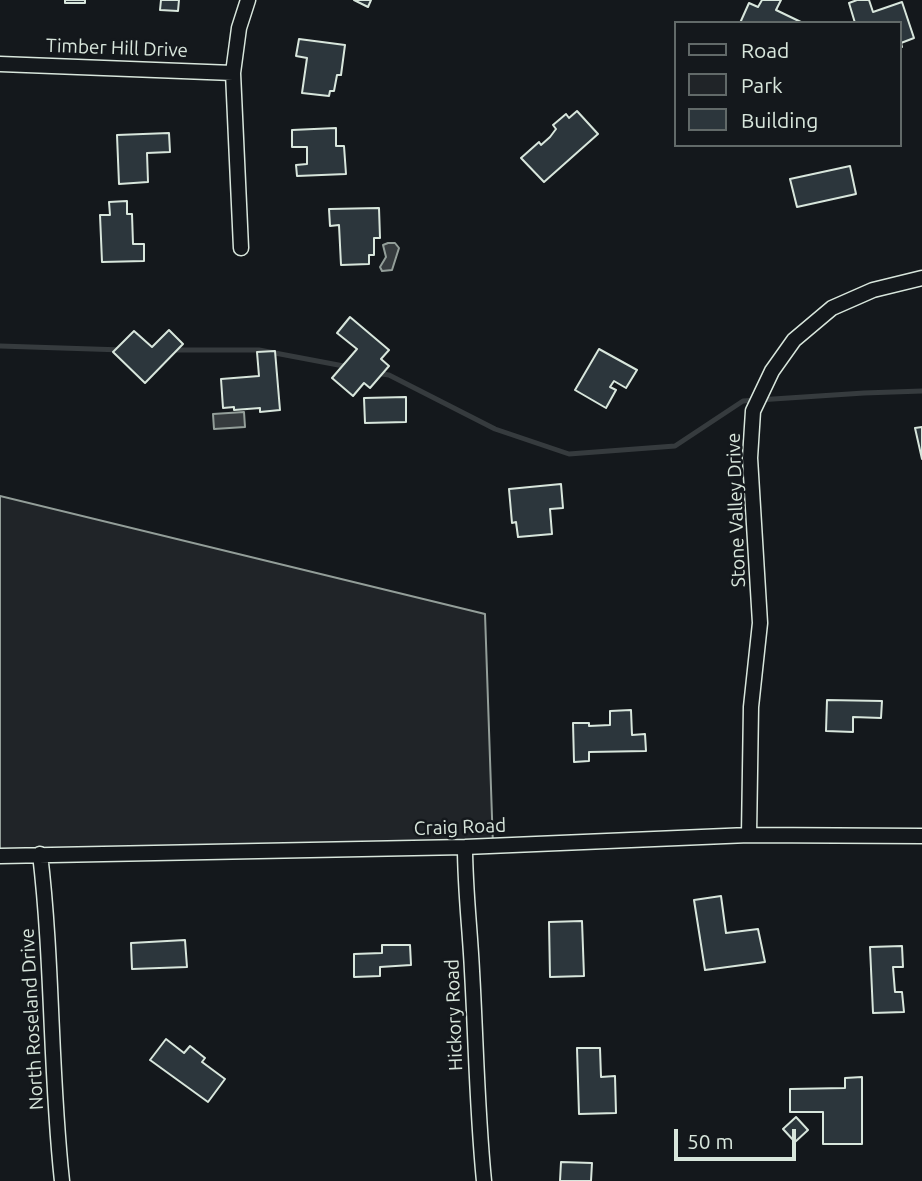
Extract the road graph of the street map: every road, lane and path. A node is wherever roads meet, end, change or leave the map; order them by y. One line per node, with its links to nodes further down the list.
1 (248, 0): 3 (street)
2 (0, 64): 3 (street, Timber Hill Drive)
3 (233, 72): 4 (street)
4 (241, 248)
5 (922, 278): 6 (street, Stone Valley Drive)
6 (750, 835): 7 (street, Craig Road); 8 (street, Craig Road)
7 (922, 836)
8 (465, 847): 9 (street, Craig Road); 12 (street, Hickory Road)
9 (40, 855): 10 (street, Craig Road); 11 (street, North Roseland Drive)
10 (0, 856)
11 (62, 1181)
12 (484, 1181)

